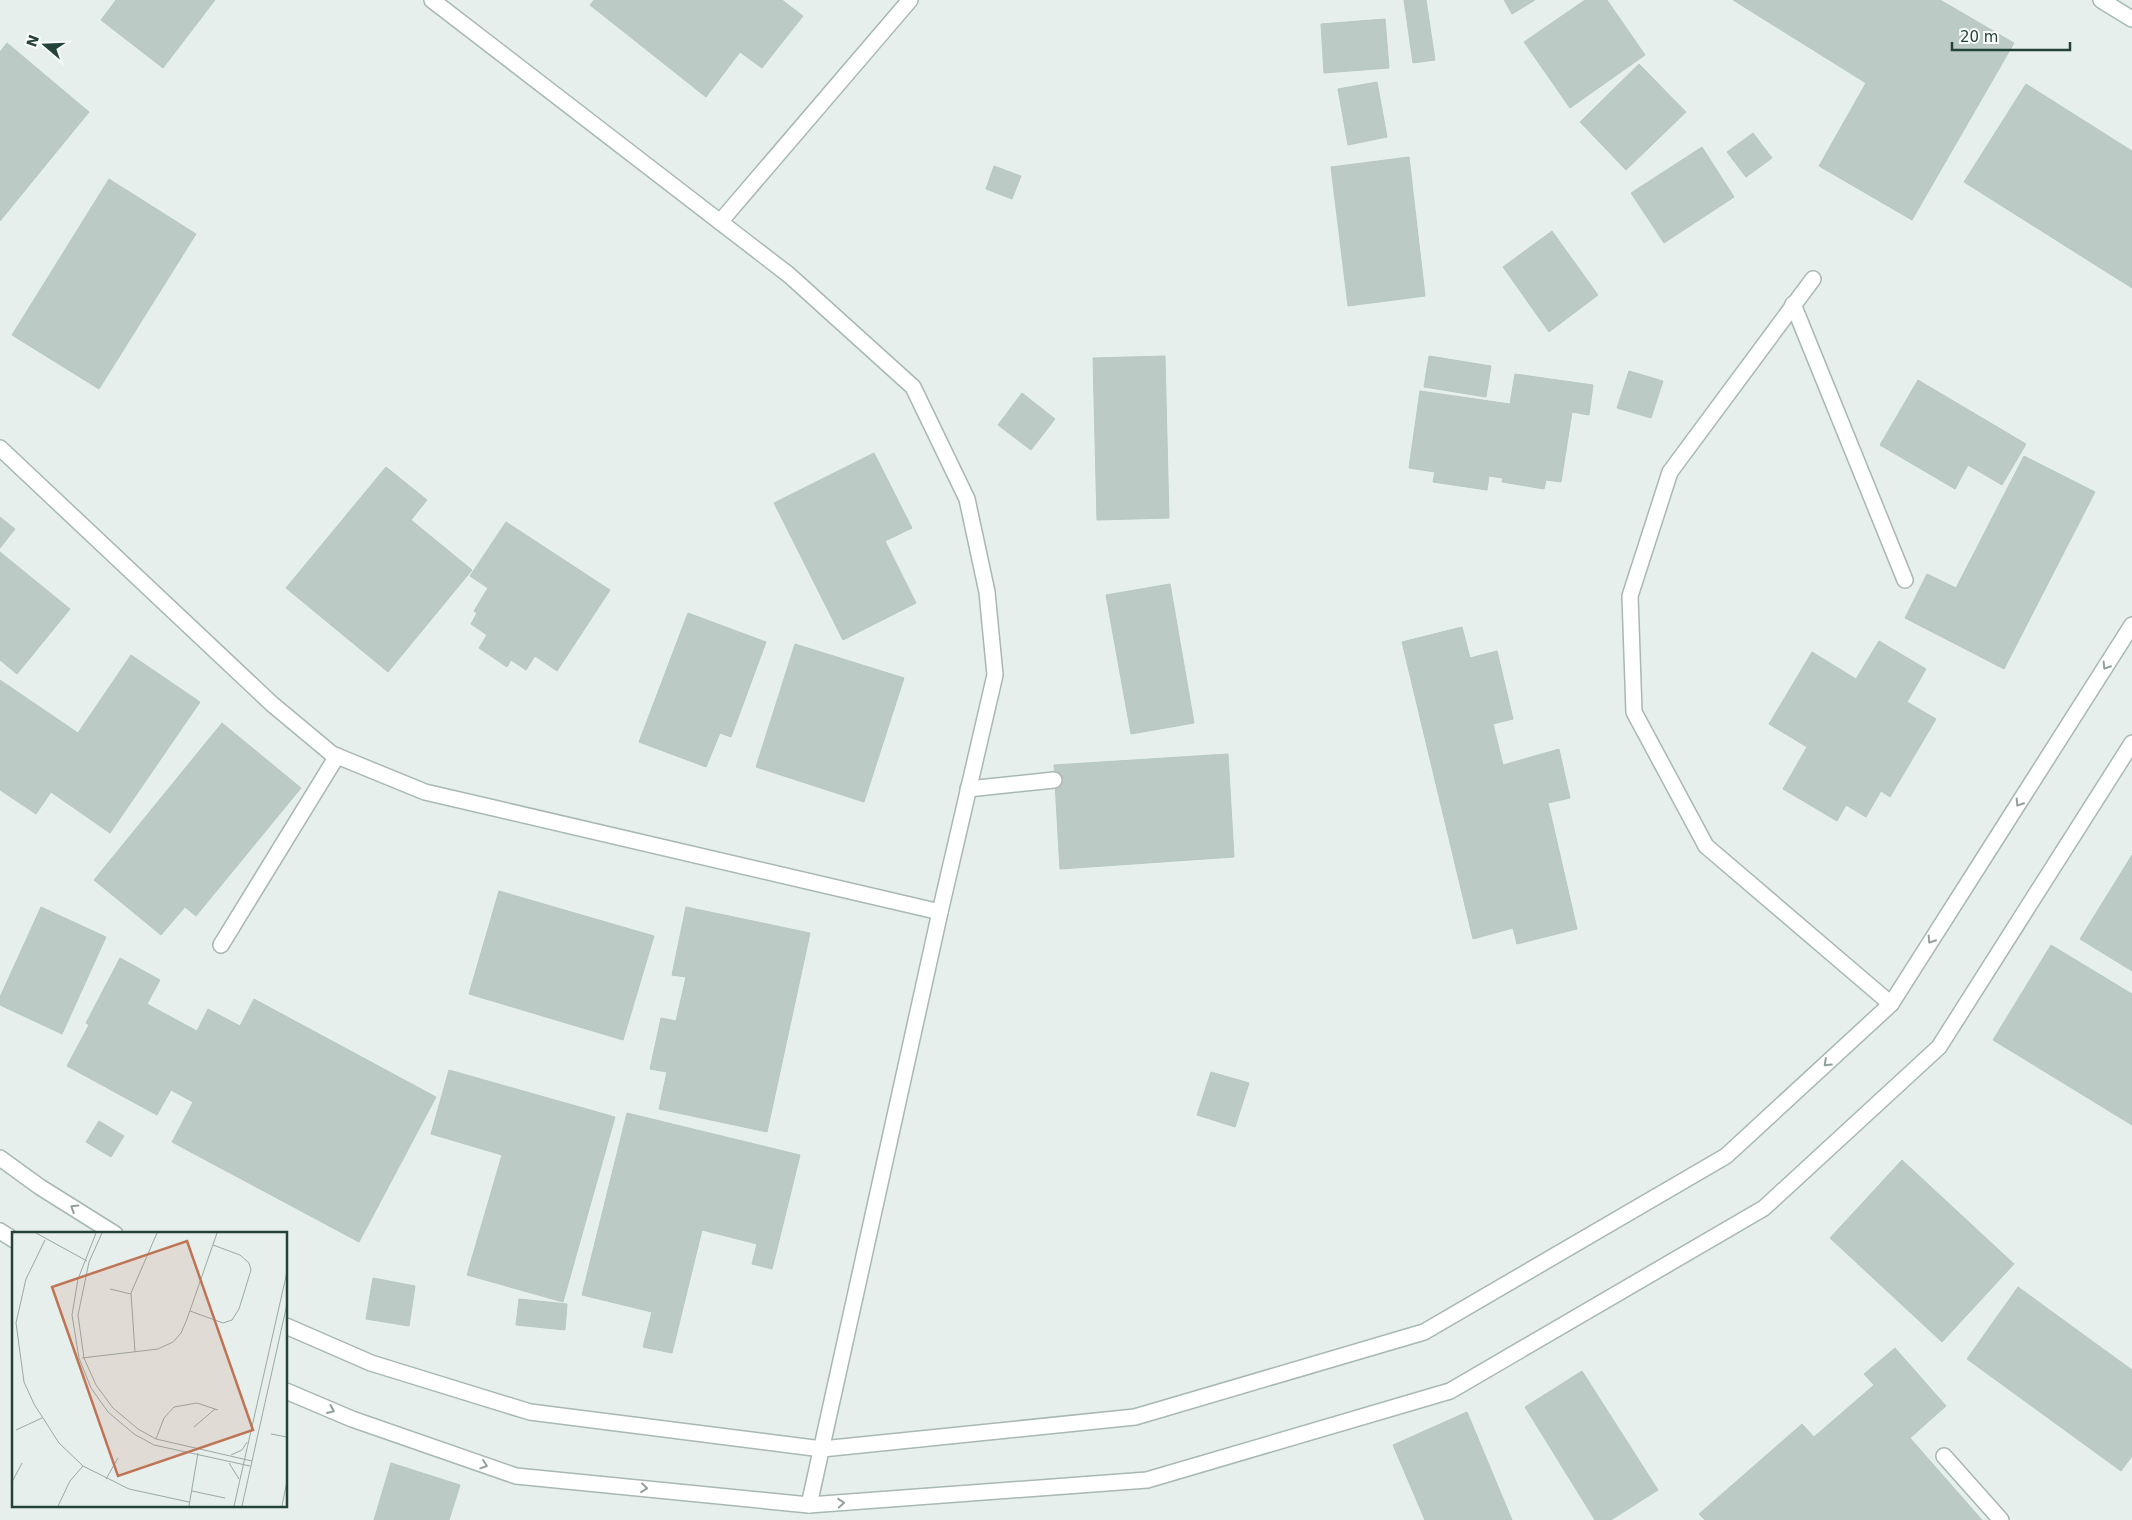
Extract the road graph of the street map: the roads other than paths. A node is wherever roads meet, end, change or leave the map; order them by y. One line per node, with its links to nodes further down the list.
1 (432, 0): 5 (street)
2 (910, 0): 5 (street)
3 (2101, 0): 4 (street)
4 (2132, 19)
5 (720, 222): 14 (street)
6 (1813, 279): 7 (street)
7 (1793, 304): 9 (street); 17 (street)
8 (0, 448): 12 (street)
9 (1905, 580)
10 (2132, 625): 17 (street, one-way to 17)
11 (2132, 743): 26 (street, one-way to 11)
12 (337, 756): 15 (street); 16 (street)
13 (1054, 780): 14 (street)
14 (968, 789): 15 (street)
15 (940, 912): 24 (street)
16 (222, 945)
17 (1891, 1004): 24 (street, one-way to 24)
18 (0, 1158): 20 (street, one-way to 18)
19 (0, 1230): 21 (street)
20 (112, 1232)
21 (12, 1239)
22 (288, 1327): 24 (street)
23 (288, 1392): 26 (street, one-way to 26)
24 (822, 1449): 26 (street)
25 (1944, 1456): 27 (street)
26 (810, 1505)
27 (2001, 1520)

